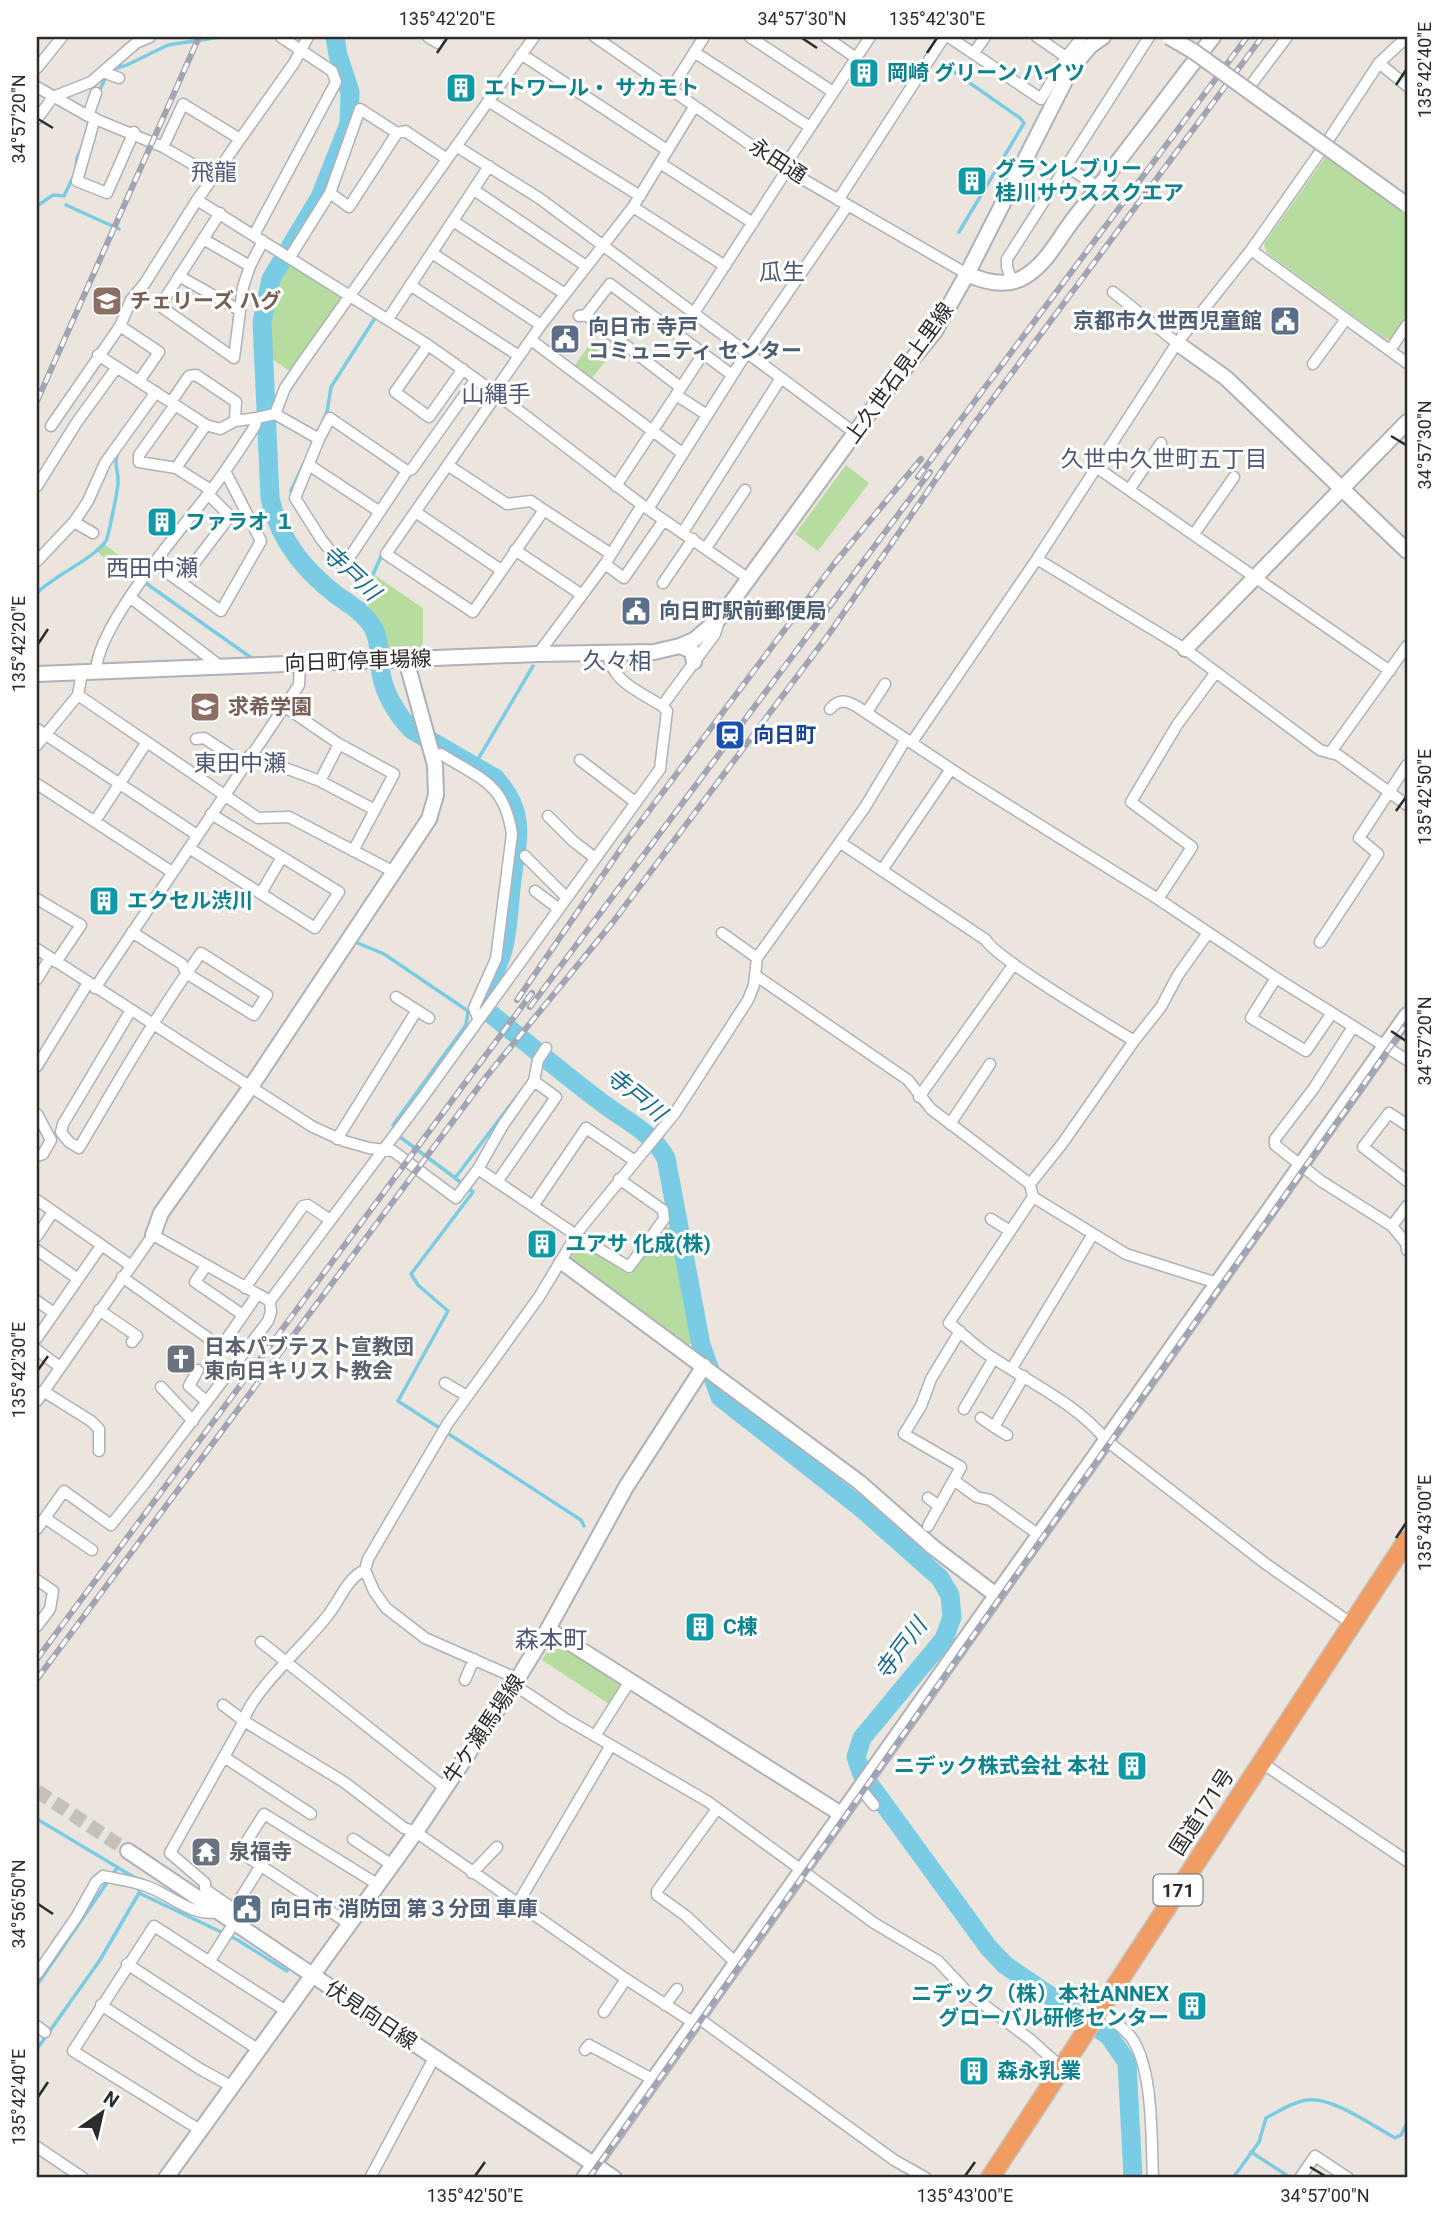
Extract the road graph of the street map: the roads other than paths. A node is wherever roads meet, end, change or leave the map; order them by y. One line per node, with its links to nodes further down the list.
1 (62, 37): 31 (street)
2 (150, 37): 32 (street)
3 (281, 37): 24 (street)
4 (308, 37): 24 (street)
5 (428, 37): 6 (street)
6 (442, 37)
7 (534, 37): 27 (street)
8 (596, 37): 37 (street, 永田通)
9 (704, 37): 25 (street)
10 (750, 37): 38 (street)
11 (826, 37): 29 (street)
12 (870, 37): 29 (street)
13 (944, 37): 63 (street)
14 (949, 37): 26 (street)
15 (985, 37): 26 (street)
16 (1037, 37): 28 (street)
17 (1082, 37): 28 (street)
18 (1103, 37): 79 (street, 上久世石見上里線)
19 (1149, 37): 55 (street)
20 (1169, 37): 65 (street, bridge)
21 (1213, 37): 58 (street)
22 (1287, 37): 34 (street)
23 (1407, 37): 30 (street)
24 (301, 51): 48 (street); 70 (street)
25 (695, 52): 37 (street); 45 (street)
26 (974, 53): 28 (street)
27 (521, 54): 41 (street); 51 (street)
28 (1066, 57)
29 (856, 58): 38 (street)
30 (1379, 63): 35 (street); 73 (street)
31 (37, 68)
32 (103, 72): 33 (street); 40 (street)
33 (119, 78)
34 (1253, 82)
35 (1407, 86)
36 (37, 87): 40 (street)
37 (671, 89): 42 (street, 永田通)
38 (833, 92): 45 (street)
39 (96, 93): 43 (street)
40 (53, 97): 43 (street); 44 (street)
41 (488, 101): 49 (street); 61 (street)
42 (694, 107): 51 (street); 56 (street, 永田通)
43 (92, 117): 46 (street); 46 (street)
44 (37, 119)
45 (810, 127): 56 (street)
46 (134, 132): 50 (street)
47 (397, 133): 52 (street); 60 (street); 60 (street)
48 (240, 139): 50 (street); 57 (street)
49 (456, 146): 52 (street); 54 (street)
50 (163, 147): 57 (street)
51 (667, 150): 53 (street)
52 (447, 159): 85 (street)
53 (660, 163): 61 (street); 69 (street)
54 (489, 166): 59 (street); 72 (street)
55 (1068, 167): 58 (street); 81 (street)
56 (785, 169): 63 (street, 永田通); 69 (street)
57 (213, 176): 62 (street)
58 (1098, 187): 81 (street)
59 (474, 190): 68 (street); 77 (street)
60 (330, 193): 75 (street)
61 (640, 196): 66 (street)
62 (197, 200): 67 (street); 91 (street)
63 (838, 200): 64 (street, 永田通)
64 (848, 205): 79 (street, 永田通); 97 (street)
65 (1407, 205)
66 (633, 207): 72 (street); 78 (street)
67 (220, 213): 70 (street); 71 (street)
68 (453, 221): 74 (street); 84 (street)
69 (753, 223): 78 (street)
70 (259, 238): 75 (street); 76 (street)
71 (203, 239): 76 (street); 80 (street)
72 (602, 246): 77 (street); 87 (street)
73 (1251, 250): 89 (street); 94 (street)
74 (432, 253): 82 (street); 90 (street)
75 (286, 254): 85 (street)
76 (250, 266): 86 (street)
77 (586, 266): 84 (street)
78 (725, 266): 87 (street)
79 (967, 274): 81 (street); 120 (street, 上久世石見上里線)
80 (179, 276): 86 (street); 86 (street)
81 (1012, 282)
82 (410, 285): 88 (street); 100 (street)
83 (1113, 292): 94 (street)
84 (565, 294): 90 (street)
85 (350, 297): 88 (street); 114 (street)
86 (239, 310)
87 (694, 313): 97 (street)
88 (388, 319): 95 (street)
89 (1346, 319): 96 (street); 101 (street)
90 (541, 325): 93 (street)
91 (120, 326): 99 (street); 108 (street)
92 (1407, 326): 96 (street)
93 (531, 340): 100 (street); 119 (street)
94 (1177, 343): 126 (street); 133 (street)
95 (428, 345): 104 (street); 104 (street)
96 (1390, 350): 102 (street)
97 (747, 352): 105 (street); 106 (street)
98 (703, 354): 105 (street); 109 (street); 109 (street)
99 (98, 355): 103 (street); 118 (street)
100 (519, 356): 111 (street)
101 (1313, 363)
102 (1407, 363)
103 (117, 367): 108 (street); 131 (street)
104 (463, 369): 107 (street)
105 (732, 374): 113 (street)
106 (781, 378): 120 (street); 143 (street)
107 (476, 379): 111 (street); 129 (street)
108 (139, 381): 110 (street)
109 (678, 391): 113 (street); 119 (street)
110 (156, 392): 112 (street); 142 (street)
111 (496, 393): 125 (street); 132 (street)
112 (173, 403): 115 (street); 117 (street); 127 (street)
113 (706, 415): 123 (street)
114 (267, 416): 115 (street); 121 (street); 128 (street)
115 (235, 421): 117 (street)
116 (1407, 422): 133 (street)
117 (206, 425): 127 (street)
118 (51, 426)
119 (652, 430): 123 (street); 132 (street)
120 (855, 433): 157 (street, 上久世石見上里線)
121 (319, 439): 124 (street); 129 (street)
122 (1161, 443): 135 (street)
123 (682, 453): 137 (street)
124 (309, 465): 139 (street); 139 (street)
125 (449, 466): 138 (street); 140 (street)
126 (1096, 467): 135 (street); 151 (street)
127 (176, 468): 136 (street)
128 (225, 471): 136 (street); 158 (street)
129 (407, 471): 139 (street)
130 (1234, 477): 145 (street)
131 (37, 486)
132 (616, 486): 137 (street)
133 (1342, 488): 149 (street); 156 (street)
134 (745, 490): 147 (street)
135 (1129, 490): 145 (street)
136 (209, 492): 153 (street); 158 (street)
137 (645, 507): 141 (street); 150 (street)
138 (544, 510): 148 (street); 150 (street)
139 (380, 512)
140 (417, 513): 155 (street); 155 (street)
141 (664, 520): 143 (street); 154 (street)
142 (74, 522): 144 (street); 152 (street)
143 (683, 532): 146 (street)
144 (93, 534)
145 (1194, 534): 156 (street)
146 (693, 539): 147 (street); 159 (street)
147 (706, 548): 157 (street)
148 (515, 550): 155 (street); 160 (street)
149 (1407, 551)
150 (611, 554): 154 (street)
151 (1037, 559): 165 (street); 184 (street)
152 (37, 561)
153 (155, 564): 158 (street); 161 (street)
154 (605, 564): 160 (street)
155 (502, 570)
156 (1255, 577): 165 (street); 172 (street)
157 (749, 579): 162 (street, 上久世石見上里線)
158 (180, 582)
159 (663, 583)
160 (582, 594): 167 (street)
161 (131, 598): 171 (street); 174 (street)
162 (720, 618): 163 (street, 上久世石見上里線); 169 (street)
163 (680, 646): 166 (street, 向日町停車場線); 169 (street)
164 (1407, 648): 172 (street)
165 (1185, 649): 173 (street)
166 (607, 653): 167 (street, 向日町停車場線); 178 (street)
167 (538, 654): 168 (street, 向日町停車場線)
168 (406, 660): 170 (street, 向日町停車場線); 214 (street)
169 (694, 662): 178 (street)
170 (300, 663): 171 (street, 向日町停車場線); 179 (street)
171 (220, 666): 174 (street, 向日町停車場線)
172 (1390, 671): 188 (street)
173 (1216, 672): 188 (street); 219 (street)
174 (89, 673): 175 (street, 向日町停車場線); 177 (street)
175 (37, 674)
176 (885, 684): 181 (street)
177 (78, 695): 182 (street); 185 (street)
178 (662, 706): 199 (street)
179 (285, 707): 186 (street); 190 (street)
180 (830, 709): 181 (street)
181 (867, 712): 184 (street)
182 (41, 732): 187 (street); 195 (street)
183 (195, 739): 190 (street)
184 (909, 740): 193 (street); 206 (street)
185 (147, 742): 195 (street); 198 (street)
186 (338, 744): 194 (street); 201 (street)
187 (37, 745)
188 (1330, 753): 197 (street)
189 (441, 754): 238 (street)
190 (247, 759): 194 (street); 198 (street)
191 (580, 760): 199 (street)
192 (1407, 765): 197 (street)
193 (951, 769): 212 (street); 219 (street)
194 (320, 781): 201 (street)
195 (120, 783): 204 (street); 205 (street)
196 (37, 784): 204 (street)
197 (1389, 792): 200 (street); 224 (street)
198 (223, 796): 202 (street); 208 (street)
199 (635, 802): 211 (street)
200 (1407, 805)
201 (375, 810): 208 (street)
202 (211, 814): 205 (street); 210 (street)
203 (548, 816): 211 (street)
204 (95, 821): 213 (street)
205 (197, 835): 207 (street)
206 (841, 843): 212 (street); 226 (street)
207 (188, 848): 213 (street); 216 (street)
208 (353, 851): 214 (street)
209 (525, 856): 217 (street)
210 (282, 857): 216 (street); 216 (street)
211 (595, 858): 217 (street)
212 (882, 870): 228 (street)
213 (172, 872): 221 (street)
214 (394, 872): 250 (street)
215 (535, 891): 220 (street)
216 (261, 893)
217 (567, 898): 220 (street)
218 (37, 899): 227 (street)
219 (1158, 899): 223 (street)
220 (559, 909): 238 (street)
221 (132, 932): 229 (street); 233 (street)
222 (722, 933): 226 (street)
223 (1208, 933): 231 (street); 243 (street)
224 (1320, 942)
225 (37, 949): 227 (street)
226 (757, 958): 230 (street)
227 (53, 960): 232 (street); 233 (street)
228 (1014, 964): 243 (street); 251 (street)
229 (187, 973): 229 (street); 241 (street)
230 (755, 975): 251 (street); 258 (street)
231 (1276, 978): 237 (street); 237 (street)
232 (37, 979)
233 (92, 985): 235 (street); 248 (street)
234 (396, 996): 236 (street)
235 (131, 1010): 241 (street); 241 (street)
236 (417, 1010): 240 (street); 255 (street)
237 (1332, 1013): 242 (street)
238 (481, 1014): 256 (street)
239 (1407, 1015): 244 (street)
240 (429, 1018)
241 (152, 1024): 250 (street)
242 (1353, 1027): 244 (street); 259 (street)
243 (1134, 1041): 264 (street)
244 (1385, 1045): 246 (street); 259 (street)
245 (543, 1053): 249 (street)
246 (1407, 1059)
247 (990, 1064): 253 (street)
248 (37, 1066)
249 (534, 1081): 260 (street); 263 (street)
250 (250, 1088): 255 (street); 275 (street)
251 (919, 1097): 253 (street)
252 (37, 1114): 257 (street)
253 (950, 1124): 264 (street)
254 (1407, 1125): 262 (street)
255 (337, 1139): 256 (street)
256 (382, 1150): 260 (street); 271 (street)
257 (37, 1156)
258 (635, 1161): 261 (street); 267 (street)
259 (1302, 1164): 272 (street); 286 (street)
260 (478, 1169): 263 (street)
261 (619, 1179): 276 (street); 276 (street)
262 (1407, 1181)
263 (498, 1182): 267 (street)
264 (1030, 1184): 265 (street)
265 (1033, 1196): 273 (street); 274 (street)
266 (37, 1200): 269 (street)
267 (533, 1206): 276 (street)
268 (1407, 1206): 272 (street)
269 (53, 1212): 277 (street); 278 (street)
270 (991, 1219): 273 (street)
271 (330, 1220): 287 (street); 290 (street)
272 (1392, 1226): 280 (street)
273 (1010, 1231): 294 (street)
274 (1093, 1234): 286 (street); 301 (street)
275 (153, 1235): 282 (street); 283 (street)
276 (576, 1235): 281 (street)
277 (37, 1236)
278 (102, 1246): 282 (street); 285 (street)
279 (37, 1250): 285 (street)
280 (1407, 1250)
281 (562, 1262): 299 (street); 308 (street)
282 (130, 1265): 284 (street)
283 (206, 1266): 287 (street); 293 (street)
284 (122, 1277): 291 (street); 293 (street)
285 (78, 1279): 292 (street)
286 (1217, 1283): 316 (street)
287 (245, 1288): 288 (street)
288 (257, 1295): 290 (street); 293 (street)
289 (37, 1301): 292 (street)
290 (270, 1301): 310 (street)
291 (99, 1310): 296 (street); 300 (street)
292 (54, 1313): 295 (street)
293 (243, 1315)
294 (960, 1331): 298 (street); 318 (street)
295 (37, 1338)
296 (132, 1342)
297 (37, 1350): 300 (street)
298 (994, 1358): 301 (street); 311 (street)
299 (705, 1366): 329 (street); 332 (street, 牛ケ瀬馬場線)
300 (60, 1367): 307 (street)
301 (1012, 1368): 303 (street)
302 (198, 1370): 310 (street)
303 (1024, 1376): 314 (street); 316 (street)
304 (37, 1380): 307 (street)
305 (445, 1383): 308 (street)
306 (162, 1387): 313 (street)
307 (45, 1389): 309 (street); 317 (street)
308 (467, 1396): 327 (street)
309 (37, 1401)
310 (207, 1402): 313 (street)
311 (964, 1409)
312 (981, 1418): 314 (street)
313 (193, 1421): 321 (street)
314 (994, 1427): 315 (street)
315 (1007, 1435)
316 (1107, 1441): 324 (street); 330 (street)
317 (99, 1451)
318 (955, 1480): 320 (street); 324 (street)
319 (928, 1498): 320 (street)
320 (939, 1506): 322 (street)
321 (45, 1518): 323 (street); 326 (street)
322 (928, 1526)
323 (37, 1529)
324 (1039, 1535): 329 (street)
325 (1407, 1540): 330 (highway, 国道171号 / 171)
326 (92, 1550)
327 (365, 1570): 334 (street); 335 (street)
328 (37, 1580): 331 (street)
329 (996, 1595): 345 (street)
330 (1352, 1624): 344 (highway, 国道171号 / 171)
331 (37, 1626)
332 (548, 1629): 337 (street); 338 (street, 牛ケ瀬馬場線)
333 (261, 1642): 335 (street)
334 (474, 1659): 336 (street); 338 (street)
335 (286, 1662): 340 (street); 346 (street)
336 (465, 1680)
337 (630, 1681): 341 (street); 350 (street)
338 (515, 1683): 341 (street); 346 (street, 牛ケ瀬馬場線)
339 (223, 1704): 340 (street)
340 (244, 1721): 343 (street); 351 (street)
341 (595, 1735): 342 (street)
342 (611, 1745): 348 (street); 361 (street)
343 (224, 1758): 349 (street); 362 (street)
344 (1262, 1763): 355 (street); 376 (highway, 国道171号 / 171)
345 (864, 1781): 347 (street); 350 (street)
346 (445, 1788): 351 (street, 牛ケ瀬馬場線)
347 (874, 1805)
348 (717, 1809): 358 (street); 365 (street)
349 (311, 1814)
350 (841, 1814): 358 (street)
351 (416, 1832): 356 (street, 牛ケ瀬馬場線); 359 (street)
352 (353, 1839): 356 (street)
353 (497, 1847): 359 (street)
354 (128, 1851): 362 (street, 伏見向日線)
355 (1407, 1861)
356 (391, 1865): 360 (street, 牛ケ瀬馬場線)
357 (260, 1867): 360 (street); 362 (street); 363 (street)
358 (802, 1870): 365 (street); 380 (street)
359 (472, 1872): 361 (street)
360 (377, 1884): 363 (street, 牛ケ瀬馬場線)
361 (518, 1903): 369 (street)
362 (228, 1916): 364 (street); 367 (street); 368 (street, 伏見向日線)
363 (348, 1923): 368 (street, 牛ケ瀬馬場線)
364 (209, 1962): 366 (street); 373 (street)
365 (736, 1963): 375 (street)
366 (127, 1964): 371 (street); 377 (street)
367 (37, 1974)
368 (312, 1975): 373 (street, 牛ケ瀬馬場線); 379 (street, 伏見向日線)
369 (626, 1979): 372 (street); 374 (street)
370 (677, 1989): 372 (street)
371 (101, 2005): 382 (street); 383 (street)
372 (665, 2005): 375 (street)
373 (286, 2011): 377 (street, 牛ケ瀬馬場線)
374 (604, 2012)
375 (695, 2020): 381 (street); 391 (street)
376 (1098, 2021): 380 (highway, 国道171号 / 171); 393 (street)
377 (259, 2050): 382 (street, 牛ケ瀬馬場線)
378 (585, 2050): 381 (street)
379 (434, 2058): 385 (street, 伏見向日線); 388 (street)
380 (1062, 2068): 392 (highway, 国道171号 / 171)
381 (654, 2080): 385 (street)
382 (231, 2086): 383 (street, 牛ケ瀬馬場線)
383 (200, 2130): 387 (street, 牛ケ瀬馬場線)
384 (37, 2147): 386 (street)
385 (594, 2165): 389 (street); 390 (street, 伏見向日線)
386 (83, 2178)
387 (166, 2178)
388 (370, 2178)
389 (584, 2178)
390 (614, 2178)
391 (926, 2178)
392 (989, 2178)
393 (1153, 2178)
394 (1300, 2178): 395 (street)
395 (1348, 2178)

